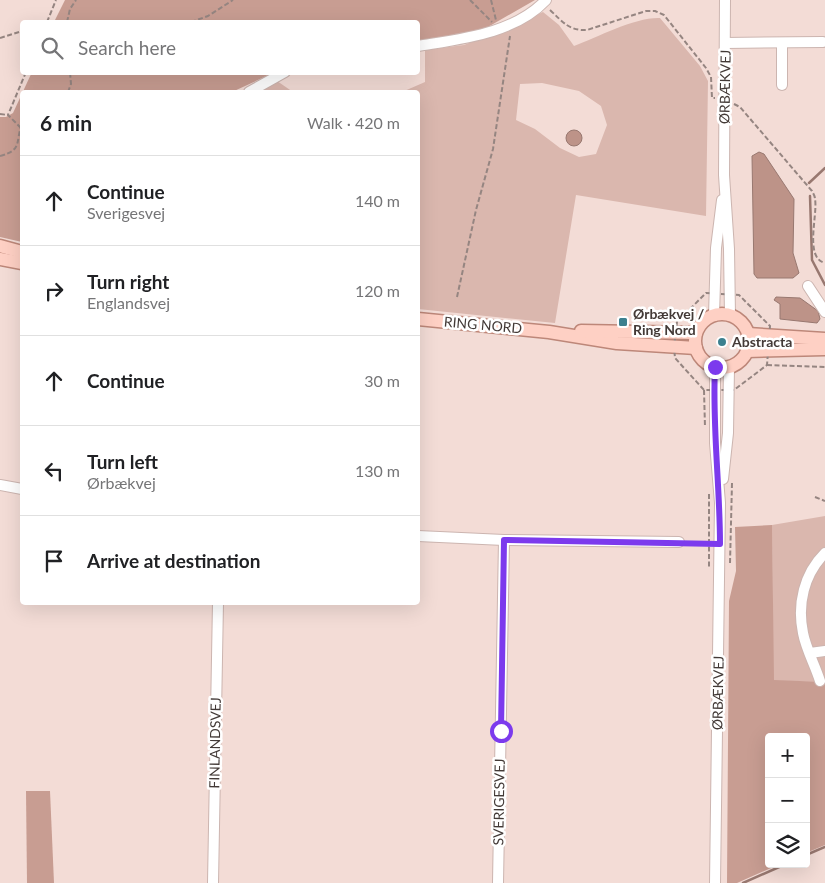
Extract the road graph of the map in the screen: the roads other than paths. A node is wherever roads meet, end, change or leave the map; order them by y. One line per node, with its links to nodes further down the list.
1 (725, 0): 4 (street, ØRBÆKVEJ)
2 (544, 2): 6 (street)
3 (823, 42): 5 (street)
4 (725, 43): 5 (street); 10 (street, ØRBÆKVEJ)
5 (782, 43): 8 (street)
6 (420, 46)
7 (280, 75): 9 (street)
8 (782, 85)
9 (253, 90)
10 (724, 175): 17 (street, ØRBÆKVEJ); 18 (street, ØRBÆKVEJ)
11 (0, 246): 12 (main road)
12 (20, 251)
13 (0, 259): 14 (main road)
14 (20, 263)
15 (808, 286): 16 (street)
16 (825, 312)
17 (714, 316): 18 (main road); 21 (main road)
18 (730, 316): 22 (main road)
19 (420, 319): 20 (main road, RING NORD)
20 (549, 332): 21 (main road, RING NORD); 24 (main road, RING NORD)
21 (696, 333): 24 (main road)
22 (748, 334): 23 (main road); 26 (main road)
23 (825, 339)
24 (696, 348): 27 (main road)
25 (825, 349): 26 (main road)
26 (747, 351): 28 (main road)
27 (715, 367): 28 (main road); 31 (street, ØRBÆKVEJ)
28 (729, 368): 31 (street, ØRBÆKVEJ)
29 (0, 485): 30 (street)
30 (20, 489)
31 (720, 503): 42 (street, ØRBÆKVEJ)
32 (420, 536): 33 (street)
33 (504, 540): 34 (street); 41 (street, SVERIGESVEJ)
34 (679, 542)
35 (825, 553): 38 (street)
36 (218, 605): 40 (street, FINLANDSVEJ)
37 (825, 650): 38 (street)
38 (810, 653): 39 (street)
39 (820, 681)
40 (213, 883)
41 (498, 883)
42 (716, 883)

